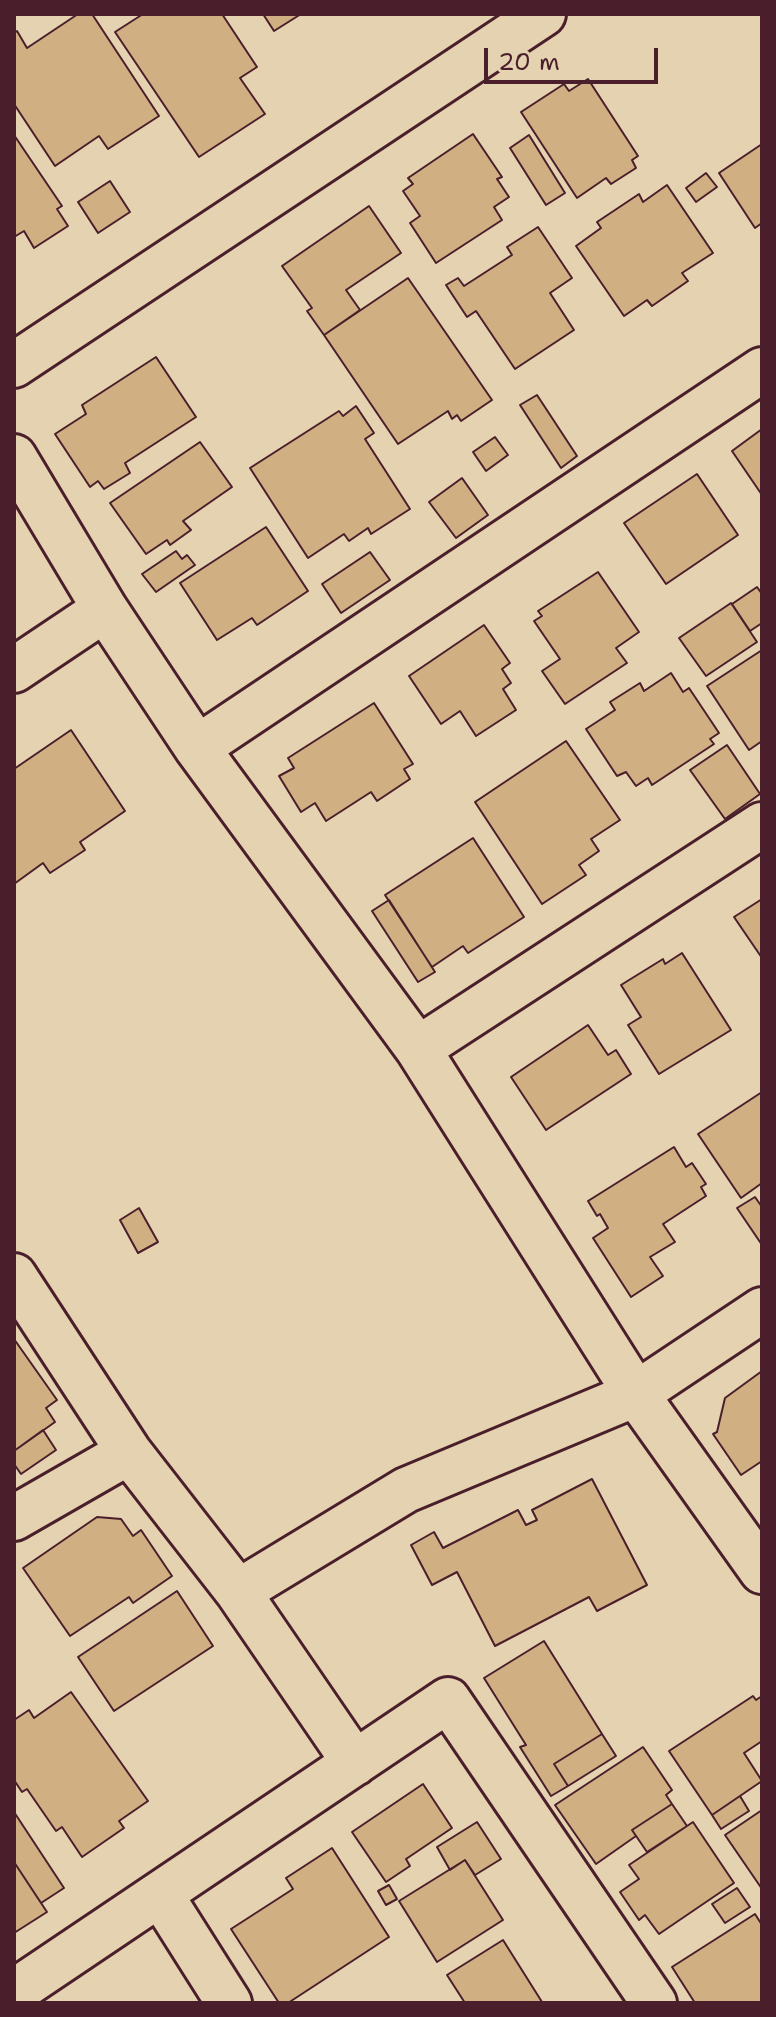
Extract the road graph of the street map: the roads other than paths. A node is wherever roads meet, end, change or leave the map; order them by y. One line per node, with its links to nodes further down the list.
1 (543, 14): 2 (street)
2 (14, 365)
3 (762, 370): 7 (street)
4 (14, 457): 5 (street)
5 (105, 609): 6 (street); 7 (street)
6 (14, 670)
7 (197, 748): 9 (street)
8 (762, 825): 9 (street)
9 (418, 1049): 12 (street)
10 (14, 1276): 13 (street)
11 (762, 1310): 12 (street)
12 (636, 1394): 15 (street); 16 (street)
13 (129, 1452): 14 (street); 16 (street)
14 (14, 1518)
15 (762, 1571)
16 (238, 1592): 17 (street)
17 (355, 1763): 18 (street); 21 (street)
18 (160, 1894): 19 (street); 20 (street)
19 (14, 1992)
20 (229, 2003)
21 (654, 2003)

